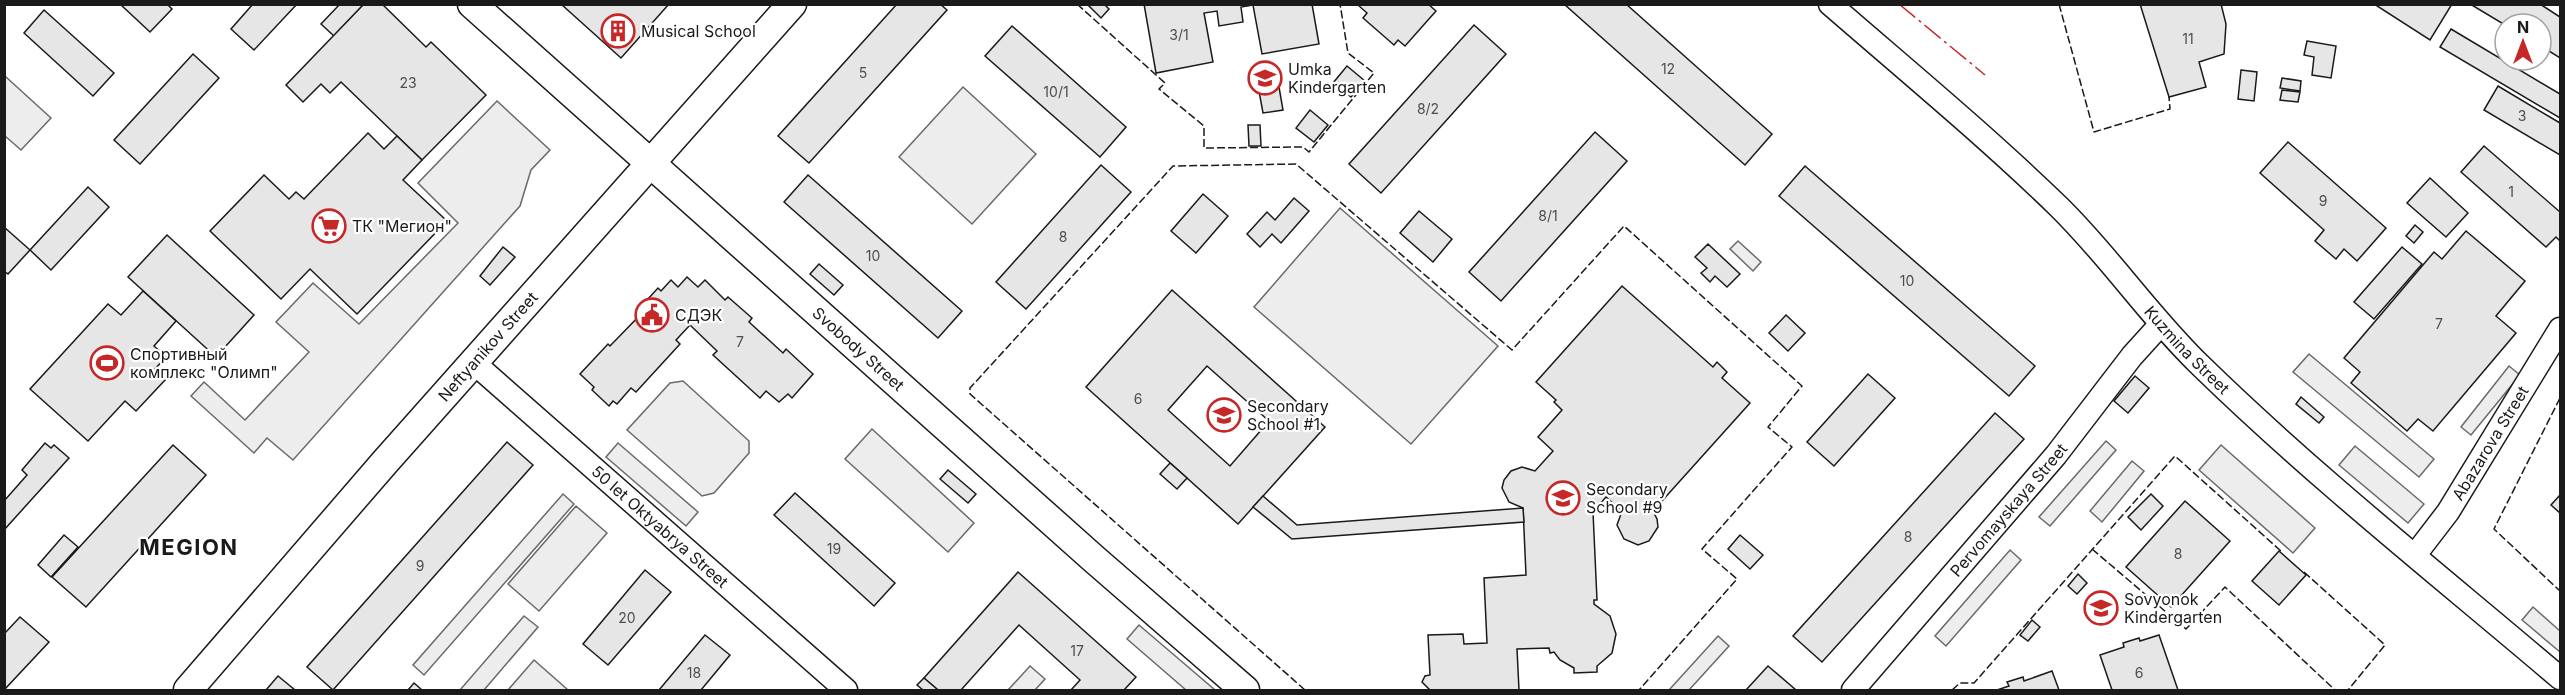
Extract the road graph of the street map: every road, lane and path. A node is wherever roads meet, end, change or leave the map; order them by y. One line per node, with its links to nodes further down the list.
1 (472, 4): 4 (main road, Svobody Street)
2 (792, 4): 4 (main road, Neftyanikov Street)
3 (1830, 4): 5 (street, Kuzmina Street)
4 (650, 165): 7 (main road, Neftyanikov Street); 12 (main road, Svobody Street)
5 (2162, 324): 8 (street, Kuzmina Street); 13 (street, Pervomayskaya Street)
6 (2560, 329): 8 (street, Abazarova Street)
7 (473, 362): 10 (main road, Neftyanikov Street); 11 (street, 50 let Oktyabrya Street)
8 (2415, 555): 9 (street, Kuzmina Street)
9 (2560, 678)
10 (188, 690)
11 (846, 690)
12 (1245, 690)
13 (1853, 690)

